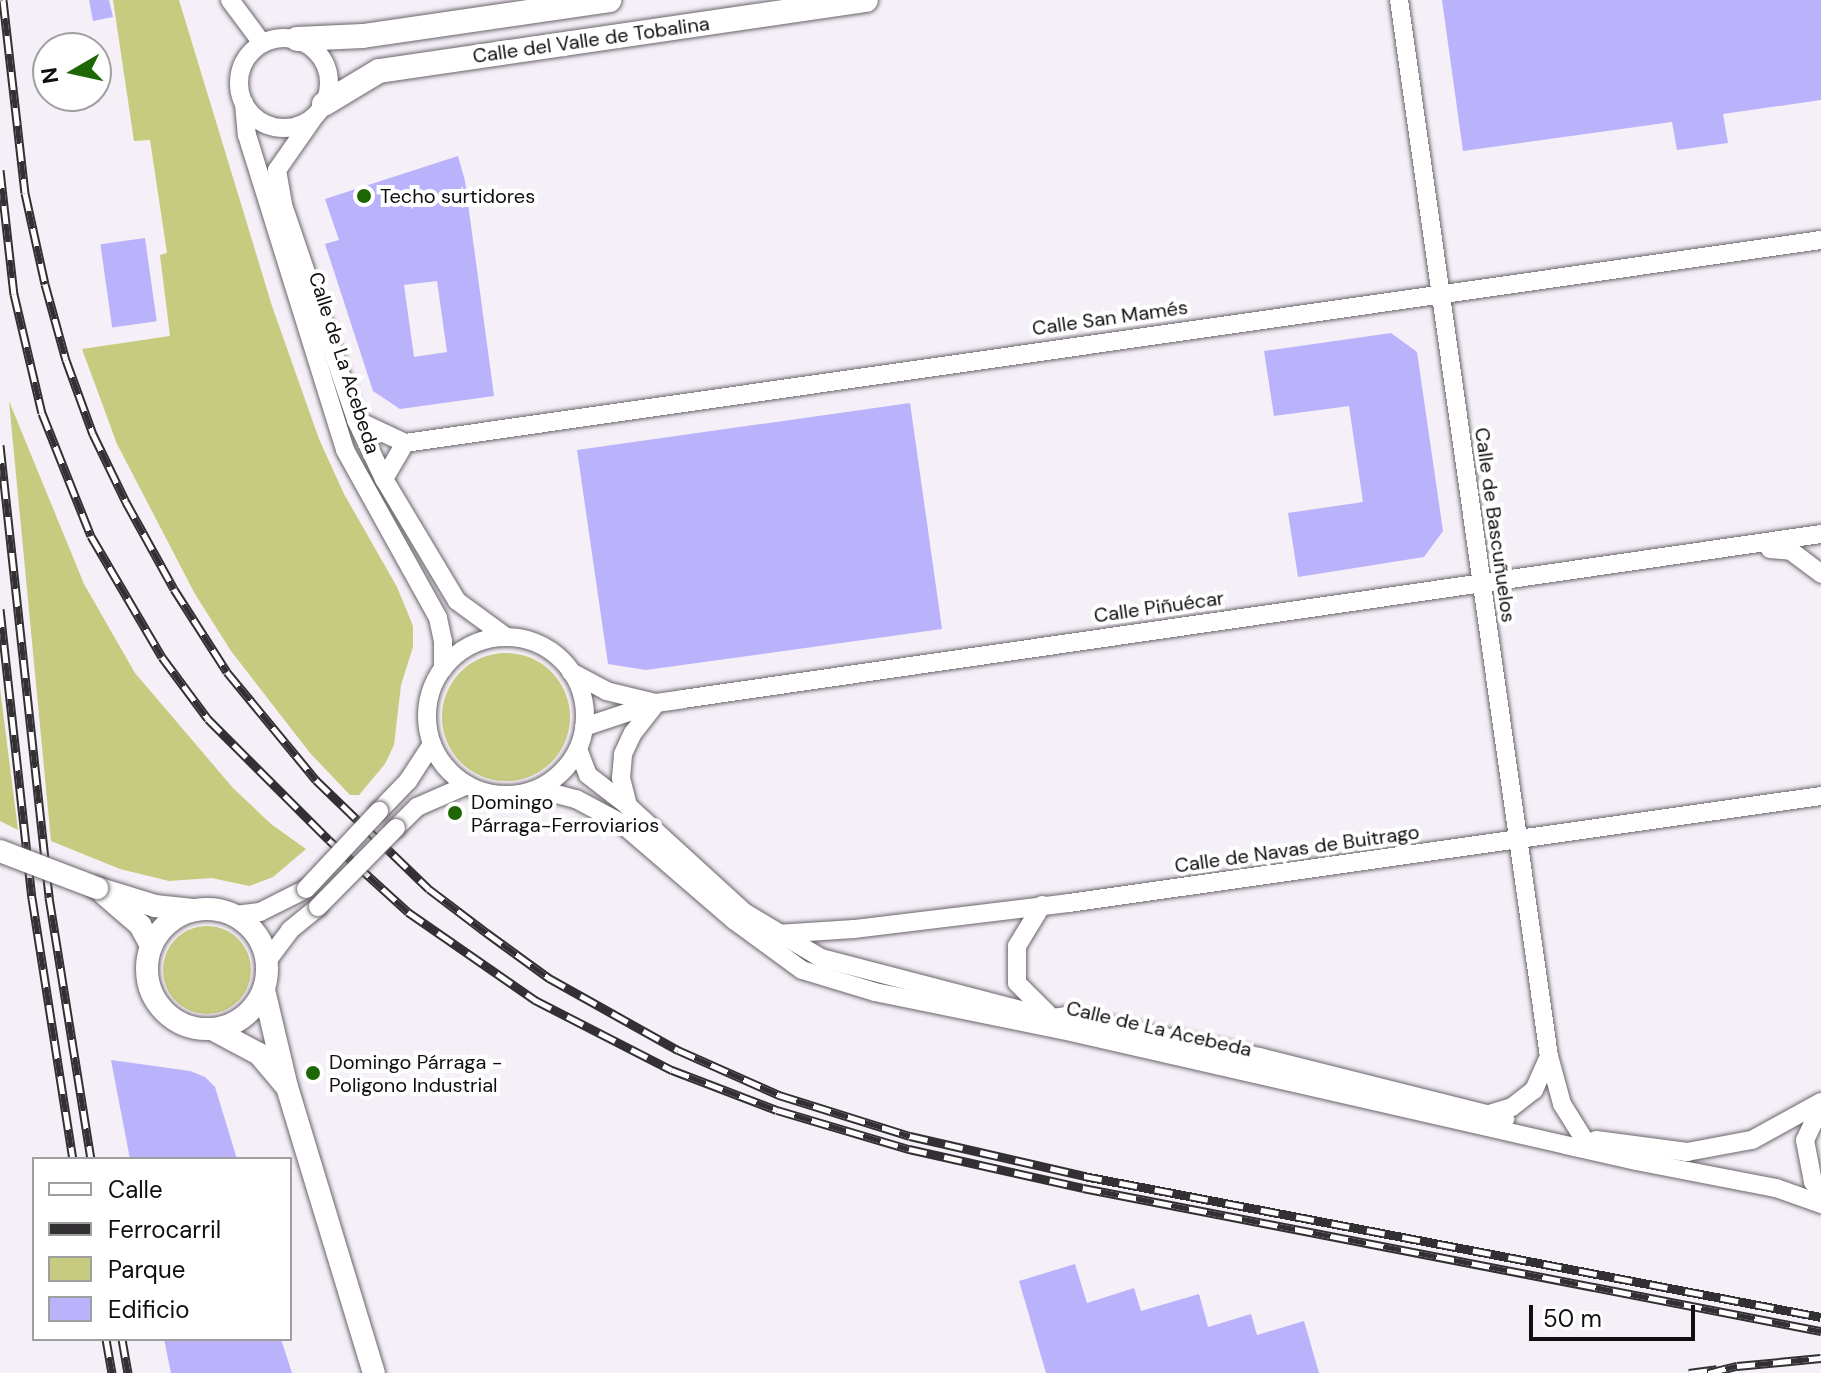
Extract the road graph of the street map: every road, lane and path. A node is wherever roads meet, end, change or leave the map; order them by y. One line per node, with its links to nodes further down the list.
1 (230, 0): 6 (street)
2 (609, 0): 5 (main road, Calle del Valle de Tobalina)
3 (866, 0): 8 (main road, Calle del Valle de Tobalina)
4 (1399, 0): 10 (street, Calle de Bascuñuelos)
5 (297, 39): 6 (street); 8 (street)
6 (262, 43): 7 (street)
7 (244, 103): 8 (street); 19 (street, Calle de La Acebeda)
8 (319, 110): 11 (street, Calle de La Acebeda)
9 (1821, 240): 10 (street, Calle San Mamés)
10 (1441, 292): 12 (street, Calle San Mamés); 17 (street, Calle de Bascuñuelos)
11 (356, 420): 12 (street); 13 (street, Calle de La Acebeda)
12 (405, 443): 13 (street)
13 (384, 479): 18 (street, Calle de La Acebeda)
14 (1821, 534): 15 (street, Calle Piñuécar)
15 (1743, 546): 16 (street, Calle Piñuécar); 17 (street, Calle Piñuécar)
16 (1821, 574)
17 (1480, 582): 21 (street, Calle Piñuécar); 29 (street, Calle de Bascuñuelos)
18 (506, 637): 19 (street); 20 (street)
19 (443, 669): 23 (street)
20 (571, 672): 21 (street); 22 (street)
21 (656, 703): 22 (street, Calle Piñuécar); 28 (street)
22 (584, 727): 24 (street)
23 (432, 744): 25 (street); 34 (street, bridge)
24 (578, 749): 26 (street); 28 (street, Calle de La Acebeda)
25 (467, 785): 26 (street); 37 (street, bridge)
26 (538, 789): 47 (street, Calle de La Acebeda)
27 (1821, 796): 29 (street, Calle de Navas de Buitrago)
28 (628, 806): 35 (street, Calle de La Acebeda)
29 (1518, 841): 32 (street, Calle de Navas de Buitrago); 41 (street, Calle de Bascuñuelos)
30 (0, 851): 31 (street, bridge)
31 (97, 888): 33 (street); 36 (street)
32 (1042, 905): 35 (street, Calle de Navas de Buitrago); 39 (street)
33 (195, 910): 34 (street); 36 (street)
34 (235, 915): 37 (street)
35 (777, 934): 39 (street, Calle de La Acebeda)
36 (151, 946): 40 (street)
37 (267, 961): 38 (street)
38 (264, 990): 40 (street); 42 (street)
39 (1052, 1018): 44 (street, Calle de La Acebeda)
40 (214, 1030): 42 (street)
41 (1549, 1056): 44 (street); 45 (street, Calle de Bascuñuelos)
42 (287, 1087): 48 (street)
43 (1821, 1104): 45 (street, Calle de La Acebeda); 46 (street)
44 (1487, 1114): 45 (street, Calle de La Acebeda)
45 (1583, 1138)
46 (1821, 1190)
47 (1821, 1204)
48 (374, 1373)

